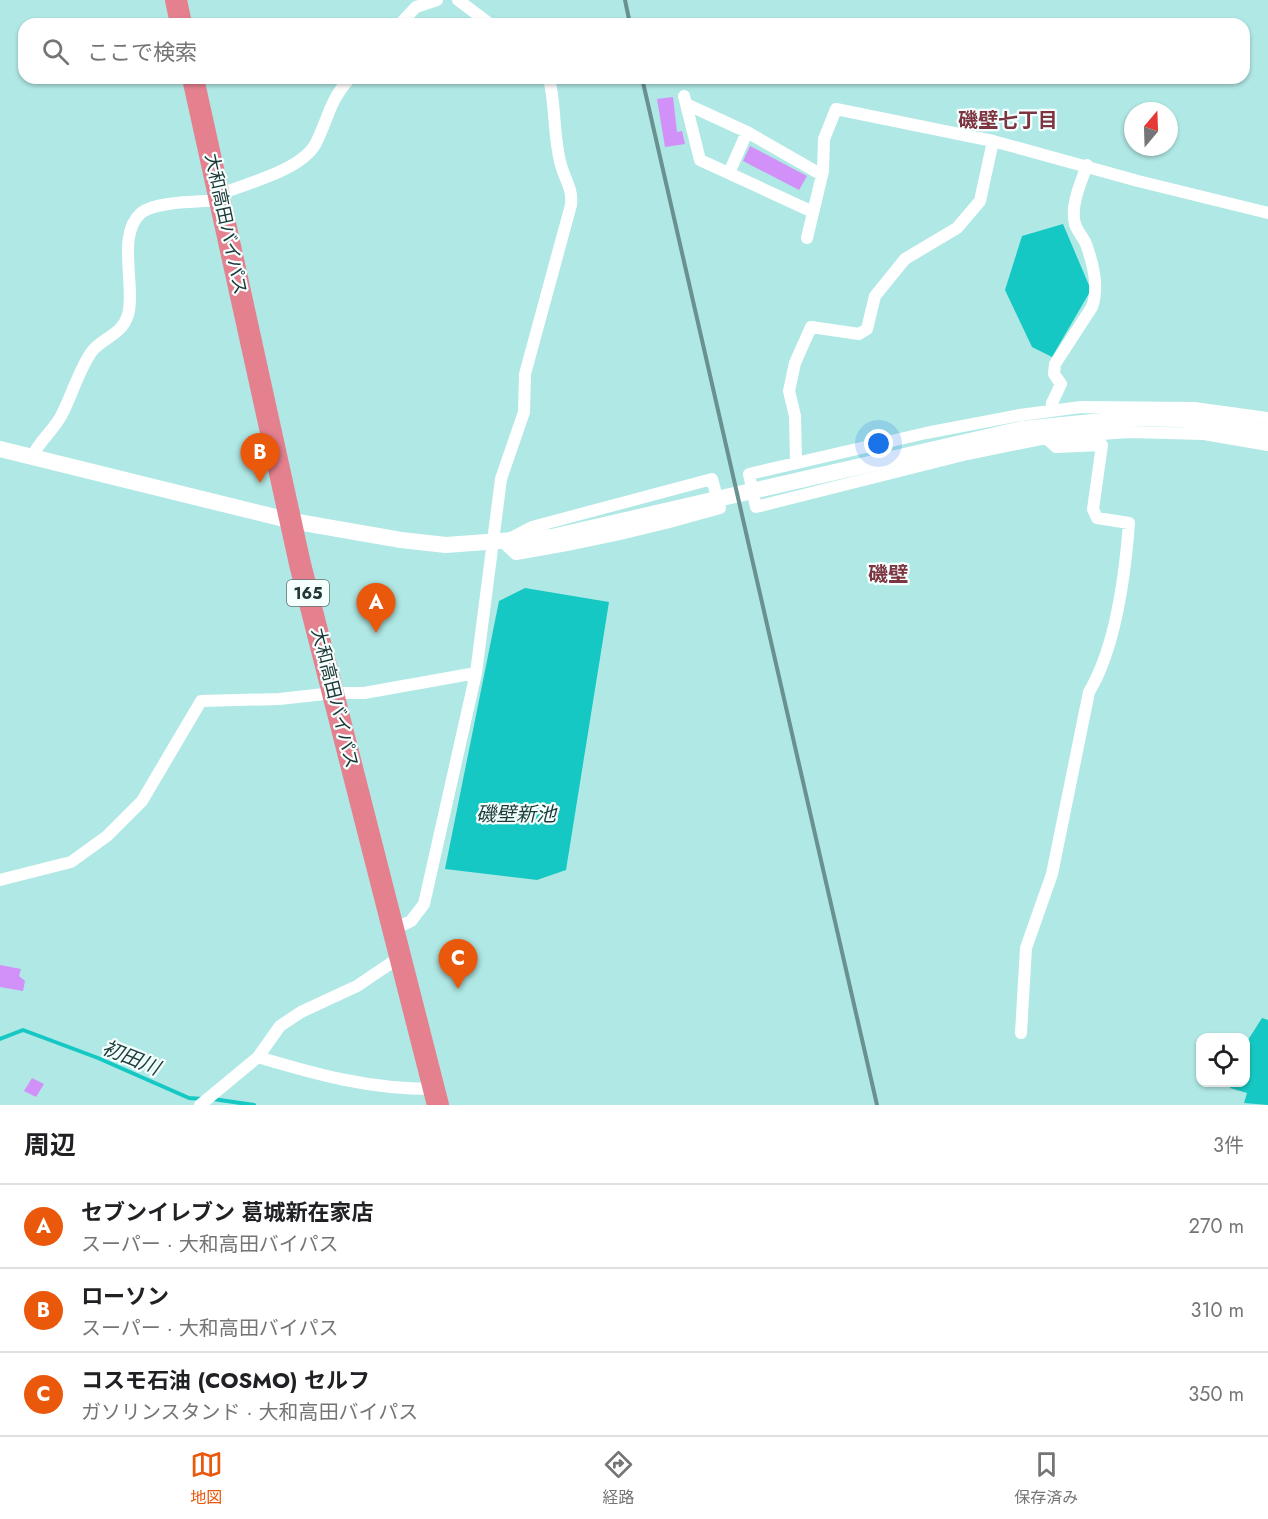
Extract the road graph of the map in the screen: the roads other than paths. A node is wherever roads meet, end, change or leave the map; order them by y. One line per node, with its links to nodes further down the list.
1 (176, 0): 4 (highway)
2 (437, 0): 5 (street)
3 (458, 0): 6 (street)
4 (180, 18)
5 (406, 18)
6 (482, 18)
7 (194, 84): 15 (highway, 大和高田バイパス / 165)
8 (346, 84): 15 (street)
9 (550, 84): 28 (street)
10 (747, 132): 13 (street); 13 (street); 14 (street)
11 (993, 141): 12 (street); 14 (street); 26 (street)
12 (1087, 165): 17 (street); 19 (street)
13 (729, 173): 16 (street)
14 (822, 175): 16 (street)
15 (221, 197): 25 (street); 27 (highway, 大和高田バイパス / 165)
16 (813, 212): 18 (street)
17 (1268, 213)
18 (807, 238)
19 (1051, 411): 20 (street); 26 (street)
20 (1268, 418)
21 (1268, 432): 28 (street)
22 (1046, 438): 23 (street); 26 (street); 34 (street)
23 (1268, 445)
24 (0, 449): 25 (street)
25 (32, 457): 27 (street)
26 (796, 462)
27 (292, 521): 28 (street); 30 (highway, 大和高田バイパス / 165)
28 (499, 543): 28 (street); 29 (street)
29 (476, 673): 30 (street); 32 (street)
30 (334, 693): 31 (street); 32 (highway, 大和高田バイパス / 165)
31 (0, 880)
32 (394, 929): 33 (highway, 大和高田バイパス / 165)
33 (400, 957): 35 (street); 36 (highway, 大和高田バイパス / 165)
34 (1021, 1034)
35 (258, 1057): 36 (street); 37 (street)
36 (436, 1097)
37 (200, 1105)

